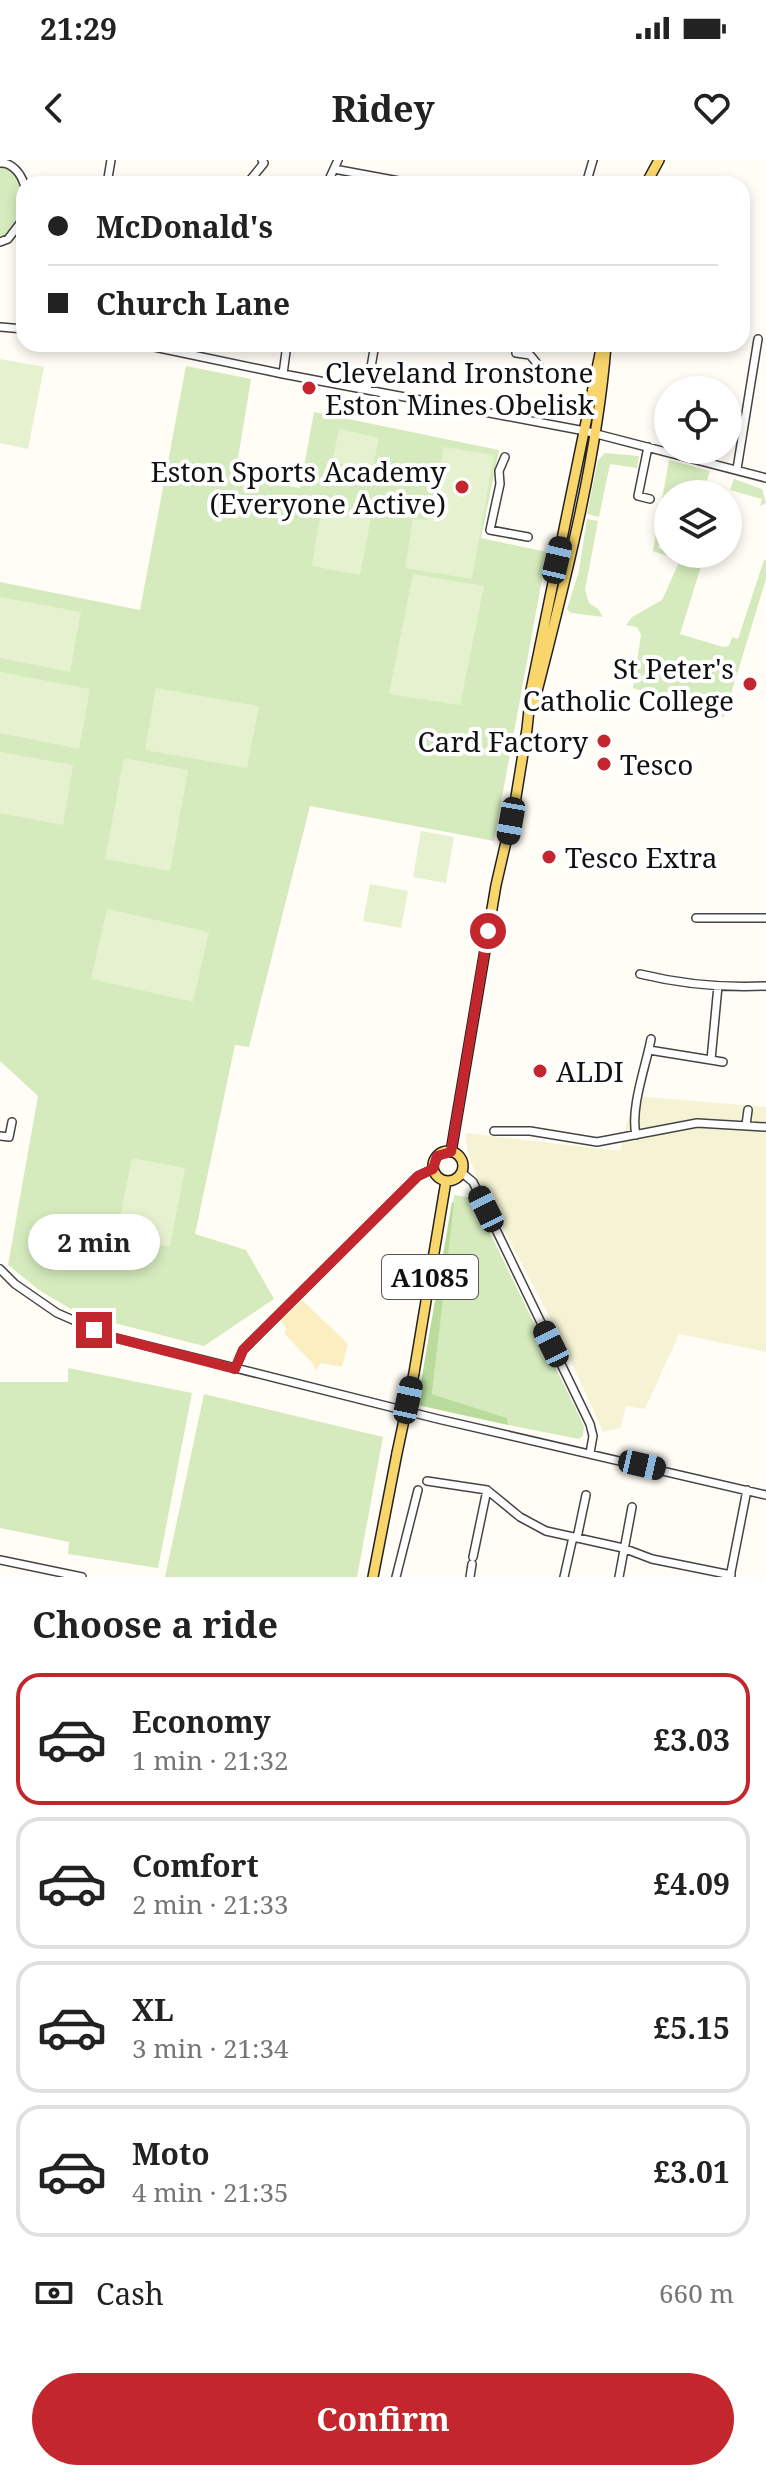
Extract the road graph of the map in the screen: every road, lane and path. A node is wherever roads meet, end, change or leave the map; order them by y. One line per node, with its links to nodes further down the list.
1 (338, 160): 3 (street)
2 (3, 162): 4 (street)
3 (334, 169): 5 (street); 6 (street)
4 (19, 176)
5 (331, 176)
6 (368, 176)
7 (16, 228): 8 (street)
8 (0, 242)
9 (758, 339): 21 (street)
10 (200, 352): 16 (street)
11 (286, 352): 16 (street)
12 (374, 352): 17 (street)
13 (516, 352): 15 (street)
14 (603, 352): 18 (main road)
15 (544, 372)
16 (283, 374): 17 (street)
17 (367, 390): 18 (street)
18 (590, 432): 19 (street); 41 (main road)
19 (648, 447): 21 (street); 23 (street)
20 (505, 457): 24 (street)
21 (737, 469): 22 (street)
22 (766, 478)
23 (650, 499)
24 (528, 537)
25 (696, 918): 26 (street)
26 (766, 918)
27 (640, 974): 28 (street)
28 (718, 986): 29 (street); 32 (street)
29 (766, 986)
30 (651, 1039): 31 (street)
31 (649, 1050): 32 (street); 39 (street)
32 (711, 1060): 33 (street)
33 (723, 1062)
34 (748, 1110): 36 (street)
35 (12, 1122): 40 (street)
36 (746, 1125): 37 (street); 39 (street)
37 (766, 1127)
38 (494, 1131): 39 (street)
39 (636, 1135)
40 (0, 1136)
41 (451, 1152): 42 (main road); 43 (main road)
42 (433, 1169): 44 (main road); 46 (street)
43 (461, 1172): 44 (main road); 47 (street)
44 (446, 1181): 61 (main road, A1085, bridge)
45 (0, 1269): 46 (street)
46 (235, 1369): 47 (street)
47 (590, 1453): 51 (street)
48 (427, 1481): 50 (street)
49 (418, 1490): 62 (street)
50 (487, 1490): 55 (street); 63 (street)
51 (747, 1490): 53 (street); 59 (street)
52 (586, 1495): 55 (street)
53 (766, 1495)
54 (632, 1507): 56 (street)
55 (575, 1537): 56 (street); 64 (street)
56 (623, 1548): 59 (street); 65 (street)
57 (0, 1560): 58 (street)
58 (51, 1574): 60 (street)
59 (730, 1576)
60 (82, 1577)
61 (373, 1577)
62 (396, 1577)
63 (470, 1577)
64 (564, 1577)
65 (619, 1577)

